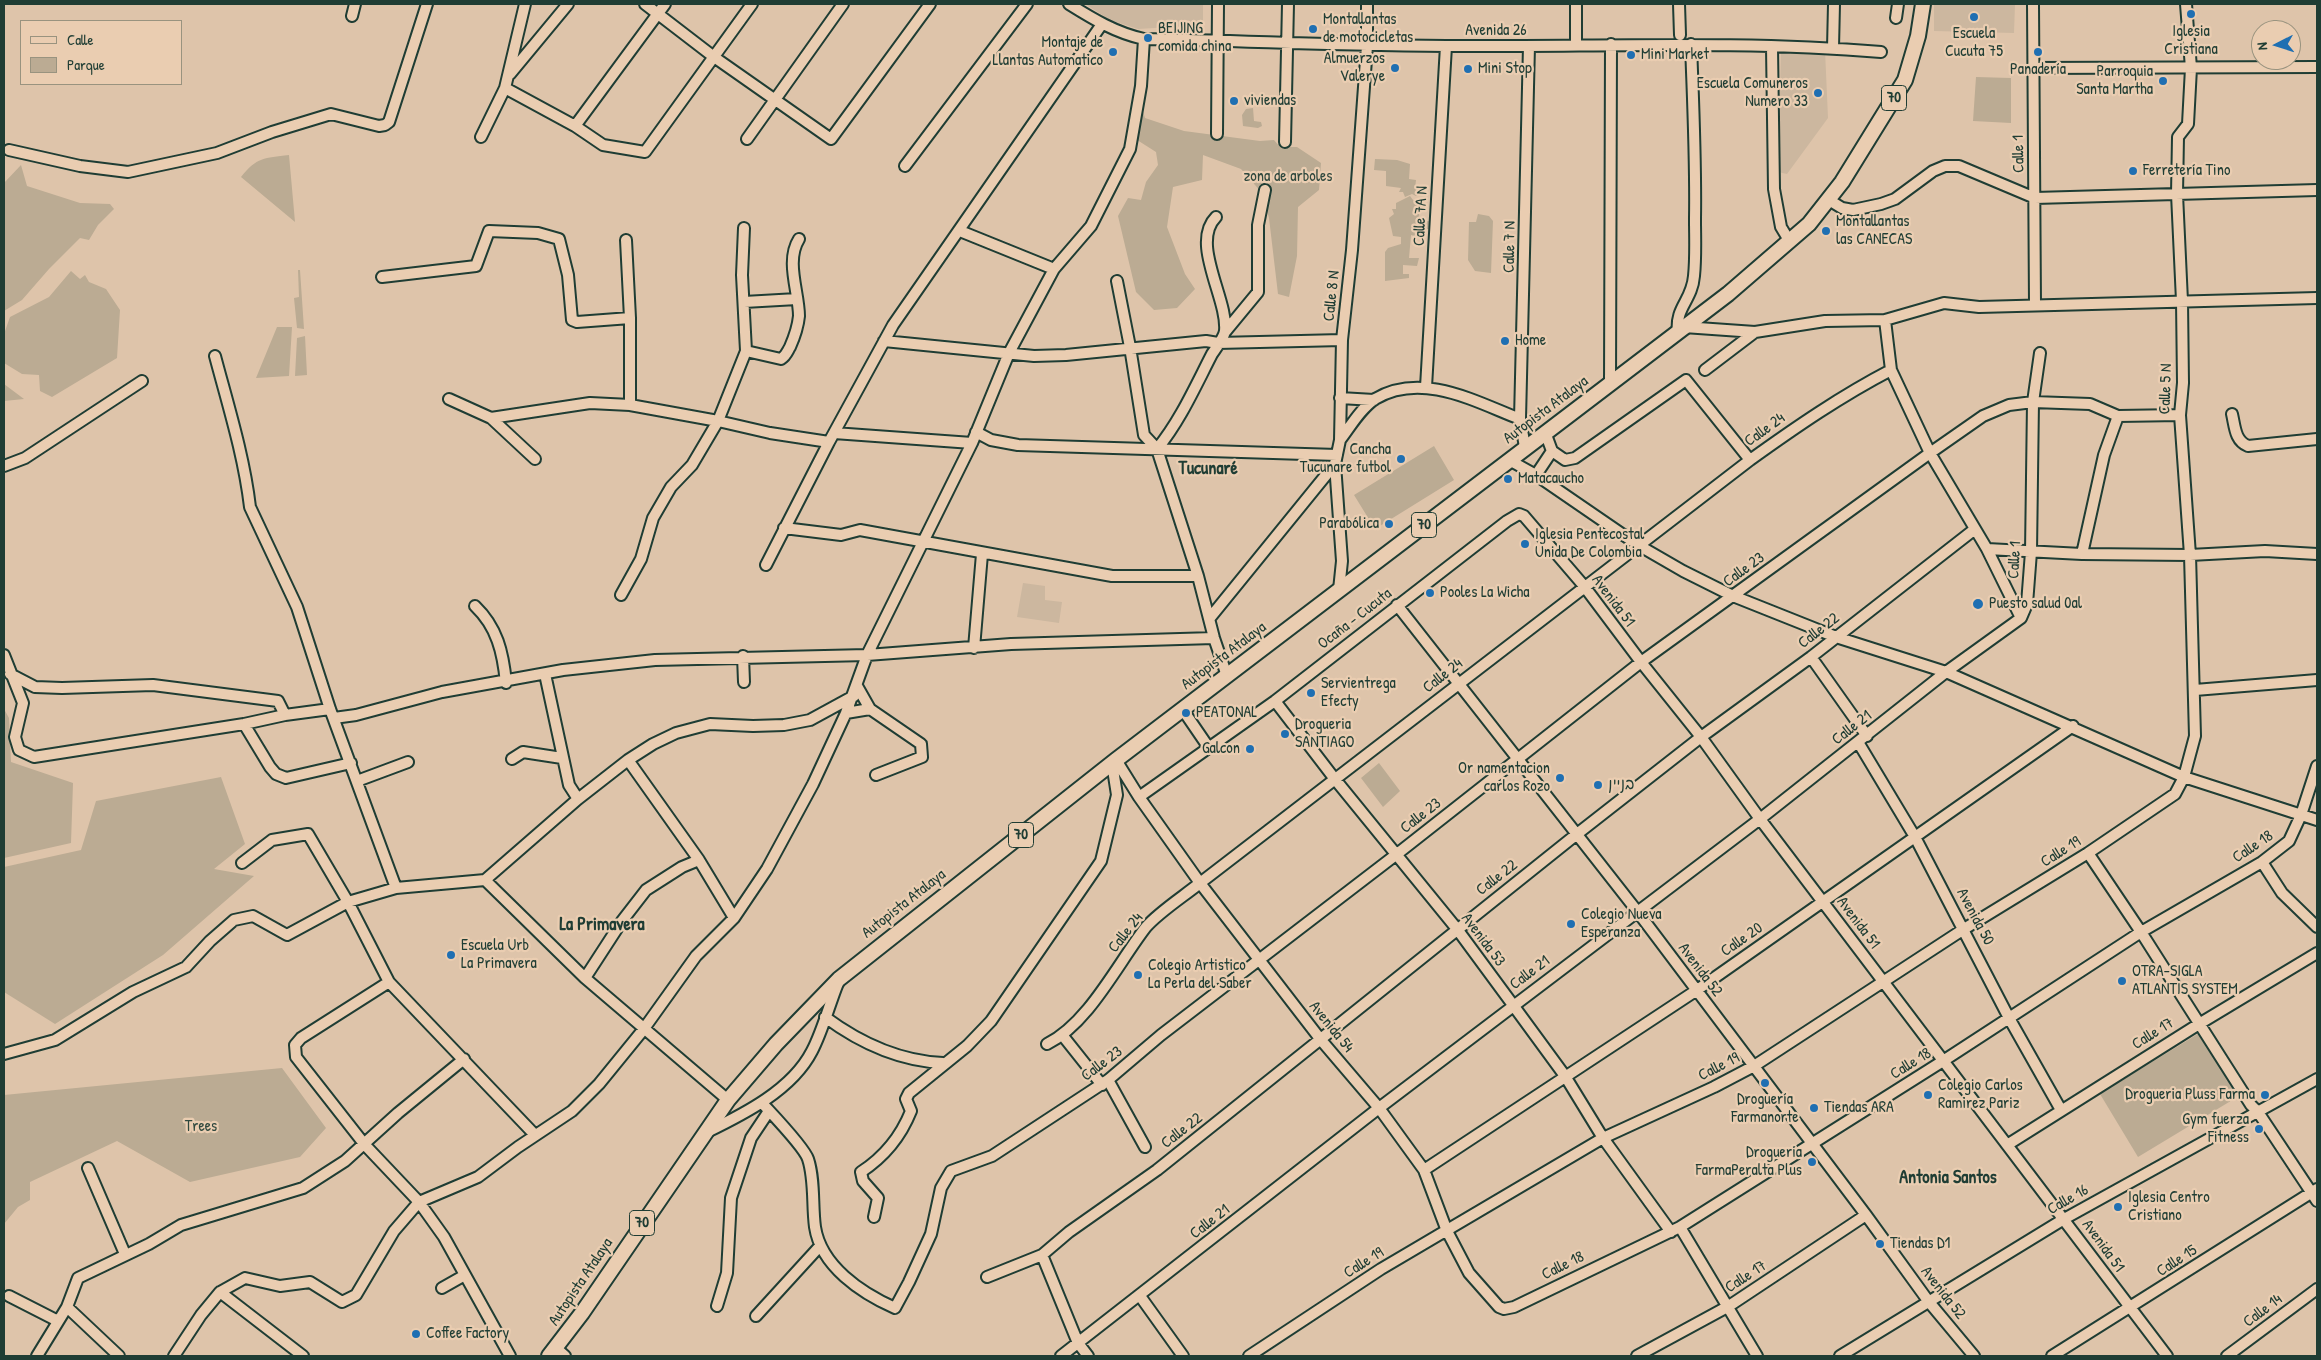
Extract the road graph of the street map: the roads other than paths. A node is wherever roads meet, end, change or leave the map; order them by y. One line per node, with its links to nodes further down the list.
1 (355, 4): 23 (street)
2 (427, 4): 51 (street)
3 (525, 4): 43 (street)
4 (568, 4): 43 (street)
5 (645, 4): 22 (street)
6 (665, 4): 22 (street)
7 (752, 4): 39 (street)
8 (843, 4): 45 (street)
9 (930, 4): 45 (street)
10 (1027, 4): 52 (street)
11 (1069, 4): 25 (street, Avenida 26)
12 (1218, 4): 28 (street)
13 (1288, 4): 29 (street)
14 (1367, 4): 33 (street, Calle 8 N)
15 (1576, 4): 32 (street)
16 (1679, 4): 26 (street)
17 (1834, 4): 37 (street)
18 (1898, 4): 24 (street)
19 (1923, 4): 57 (main road, Autopista Atalaya / 70)
20 (2033, 4): 41 (street, Calle 1)
21 (2186, 4): 42 (street, Calle 5 N)
22 (658, 13): 39 (street); 46 (street)
23 (352, 16)
24 (1896, 18)
25 (1102, 24): 27 (street, Avenida 26); 60 (street)
26 (1680, 35)
27 (1144, 39): 28 (street, Avenida 26); 64 (street)
28 (1218, 40): 29 (street, Avenida 26); 47 (street)
29 (1287, 42): 33 (street, Avenida 26); 50 (street)
30 (1611, 44): 31 (street, Avenida 26); 32 (street, Avenida 26); 88 (street)
31 (1692, 44): 36 (street, Avenida 26); 74 (street)
32 (1576, 45): 35 (street, Avenida 26)
33 (1367, 46): 34 (street, Avenida 26); 78 (street, Calle 8 N)
34 (1446, 46): 35 (street, Avenida 26); 89 (street, Calle 7A N)
35 (1529, 46): 99 (street, Calle 7 N)
36 (1772, 47): 37 (street, Avenida 26); 63 (street)
37 (1833, 48): 38 (street, Avenida 26)
38 (1881, 52)
39 (714, 58): 45 (street); 46 (street)
40 (2317, 67): 42 (street)
41 (2032, 68): 42 (street); 56 (street, Calle 1)
42 (2191, 68): 55 (street, Calle 5 N)
43 (508, 76): 44 (street)
44 (505, 88): 46 (street); 48 (street)
45 (776, 99): 49 (street)
46 (575, 126)
47 (1217, 134)
48 (481, 137)
49 (747, 139)
50 (1285, 142)
51 (9, 150)
52 (905, 166)
53 (1265, 190): 75 (street)
54 (2317, 190): 55 (street)
55 (2177, 194): 56 (street); 69 (street, Calle 5 N)
56 (2035, 198): 57 (street); 71 (street, Calle 1)
57 (1829, 200): 63 (main road, Autopista Atalaya / 70)
58 (1216, 217): 75 (street)
59 (744, 228): 70 (street)
60 (960, 231): 64 (street); 77 (street)
61 (799, 239): 68 (street)
62 (626, 240): 72 (street)
63 (1790, 242): 74 (main road, Autopista Atalaya / 70)
64 (1054, 270): 82 (street)
65 (382, 277): 72 (street)
66 (1117, 281): 80 (street)
67 (2317, 298): 69 (street)
68 (797, 299): 70 (street); 81 (street)
69 (2182, 301): 71 (street); 96 (street, Calle 5 N)
70 (744, 302): 81 (street)
71 (2035, 304): 73 (street)
72 (630, 318): 94 (street)
73 (1885, 320): 76 (street); 86 (street)
74 (1681, 330): 76 (street); 88 (main road, Autopista Atalaya / 70)
75 (1225, 332): 79 (street)
76 (1755, 332): 85 (street)
77 (884, 340): 82 (street); 103 (street)
78 (1342, 340): 79 (street); 90 (street, Calle 8 N)
79 (1218, 343): 80 (street); 108 (street)
80 (1130, 347): 82 (street); 108 (street)
81 (746, 351): 100 (street)
82 (1010, 353): 101 (street)
83 (2040, 353): 93 (street, Calle 1)
84 (215, 356): 161 (street)
85 (1705, 370)
86 (1891, 370): 110 (street); 114 (street, Calle 24)
87 (142, 381): 115 (street)
88 (1610, 384): 102 (main road, Autopista Atalaya / 70)
89 (1426, 387): 92 (street); 99 (street)
90 (1340, 398): 92 (street); 105 (street, Calle 8 N)
91 (450, 399): 98 (street)
92 (1374, 400): 105 (street)
93 (2033, 402): 97 (street, Calle 23); 110 (street, Calle 23); 123 (street, Calle 1)
94 (630, 405): 98 (street); 100 (street)
95 (2232, 414): 104 (street)
96 (2180, 415): 97 (street); 127 (street, Calle 5 N)
97 (2118, 416): 125 (street)
98 (492, 418): 111 (street)
99 (1520, 419): 107 (street, Calle 7 N)
100 (718, 420): 103 (street); 132 (street)
101 (976, 432): 106 (street); 108 (street)
102 (1545, 432): 107 (main road, Autopista Atalaya / 70); 109 (street)
103 (832, 437): 106 (street); 118 (street)
104 (2317, 439)
105 (1340, 440): 112 (street, Calle 8 N)
106 (972, 443): 120 (street)
107 (1525, 447): 113 (main road, Autopista Atalaya / 70)
108 (1157, 450): 112 (street); 129 (street)
109 (1552, 451): 114 (street); 116 (street)
110 (1930, 453): 119 (street); 133 (street, Calle 23)
111 (535, 459)
112 (1336, 459): 131 (street, Calle 8 N); 137 (street)
113 (1510, 460): 116 (street); 131 (main road, Autopista Atalaya / 70)
114 (1750, 460): 121 (street, Calle 24)
115 (4, 466)
116 (1536, 475): 121 (street)
117 (1520, 514): 130 (street, Avenida 51); 134 (street, Ocaña - Cucuta)
118 (784, 528): 120 (street); 128 (street)
119 (1975, 529): 122 (street); 138 (street, Calle 22)
120 (924, 540): 124 (street); 142 (street)
121 (1638, 545): 130 (street, Calle 24); 133 (street)
122 (1987, 549): 123 (street); 136 (street)
123 (2031, 552): 125 (street); 136 (street, Calle 1)
124 (982, 554): 129 (street); 140 (street)
125 (2082, 554): 127 (street)
126 (2317, 554): 127 (street)
127 (2190, 555): 155 (street, Calle 5 N)
128 (766, 565)
129 (1198, 576): 137 (street)
130 (1584, 586): 145 (street, Avenida 51); 153 (street, Calle 24)
131 (1339, 590): 149 (main road, Autopista Atalaya / 70)
132 (621, 595)
133 (1733, 596): 138 (street); 145 (street, Calle 23)
134 (1397, 605): 153 (street, Avenida 52); 156 (street, Ocaña - Cucuta)
135 (475, 606): 151 (street)
136 (2021, 618): 146 (street, Calle 21)
137 (1209, 619): 139 (street)
138 (1836, 637): 144 (street, Calle 22); 146 (street)
139 (1214, 638): 140 (street); 149 (street)
140 (974, 648): 142 (street)
141 (4, 654): 147 (street)
142 (867, 655): 143 (street); 154 (street)
143 (743, 656): 148 (street); 152 (street)
144 (1811, 657): 164 (street, Calle 22); 165 (street, Avenida 50)
145 (1641, 662): 164 (street, Avenida 51); 168 (street, Calle 23)
146 (1946, 672): 163 (street); 165 (street, Calle 21)
147 (10, 674): 160 (street); 162 (street)
148 (544, 674): 151 (street); 167 (street)
149 (1227, 676): 158 (main road, Autopista Atalaya / 70)
150 (2317, 680): 155 (street)
151 (506, 682): 161 (street)
152 (744, 682)
153 (1460, 683): 168 (street, Avenida 52); 177 (street, Calle 24)
154 (855, 690): 157 (street); 159 (street); 170 (street)
155 (2195, 690): 176 (street, Calle 5 N)
156 (1275, 701): 166 (street, Ocaña - Cucuta); 177 (street, Avenida 53)
157 (870, 709): 159 (street); 175 (street)
158 (1183, 710): 166 (street); 171 (main road, Autopista Atalaya / 70)
159 (846, 713): 197 (street)
160 (285, 714): 161 (street); 162 (street)
161 (332, 714): 172 (street)
162 (244, 724): 172 (street)
163 (2073, 726): 176 (street); 185 (street, Calle 20)
164 (1701, 737): 182 (street, Avenida 51); 184 (street, Calle 22)
165 (1862, 739): 182 (street, Calle 21); 185 (street, Avenida 50)
166 (1209, 748): 179 (street, Ocaña - Cucuta)
167 (562, 758): 169 (street); 180 (street)
168 (1518, 758): 184 (street, Avenida 52); 187 (street, Calle 23)
169 (512, 759)
170 (628, 760): 180 (street); 188 (street)
171 (1114, 761): 179 (street, Avenida 54); 205 (main road, Autopista Atalaya / 70); 220 (street)
172 (351, 762): 178 (street)
173 (408, 762): 178 (street)
174 (2317, 766): 181 (street, Calle 18)
175 (876, 775)
176 (2184, 776): 181 (street); 186 (street, Calle 19)
177 (1334, 778): 187 (street, Avenida 53); 192 (street, Calle 24)
178 (357, 780): 193 (street)
179 (1139, 798): 192 (street, Avenida 54)
180 (578, 799): 191 (street)
181 (2301, 815): 183 (street); 189 (street, Calle 18)
182 (1760, 819): 195 (street, Avenida 51); 196 (street, Calle 21)
183 (2317, 820)
184 (1577, 834): 196 (street, Avenida 52); 199 (street, Calle 22)
185 (1916, 837): 195 (street, Calle 20); 200 (street, Avenida 50)
186 (2088, 853): 200 (street, Calle 19); 201 (street)
187 (1397, 854): 199 (street, Avenida 53); 203 (street, Calle 23)
188 (699, 860): 197 (street); 204 (street)
189 (2262, 862): 198 (street); 201 (street, Calle 18)
190 (242, 863): 194 (street)
191 (485, 880): 193 (street); 204 (street)
192 (1200, 883): 203 (street, Avenida 54); 214 (street, Calle 24)
193 (396, 888): 194 (street)
194 (348, 902): 207 (street); 217 (street)
195 (1823, 902): 206 (street, Avenida 51); 208 (street, Calle 20)
196 (1637, 911): 208 (street, Avenida 52); 209 (street, Calle 21)
197 (734, 918): 213 (street)
198 (2317, 927)
199 (1457, 929): 209 (street, Avenida 53); 215 (street, Calle 22)
200 (1964, 929): 206 (street, Calle 19); 211 (street, Avenida 50)
201 (2141, 932): 211 (street, Calle 18); 212 (street)
202 (2317, 953): 212 (street, Calle 17)
203 (1259, 960): 215 (street, Avenida 54); 224 (street, Calle 23)
204 (585, 978): 213 (street)
205 (839, 979): 210 (street); 225 (main road, Autopista Atalaya / 70)
206 (1884, 981): 219 (street, Avenida 51); 221 (street, Calle 19)
207 (389, 982): 218 (street); 233 (street)
208 (1696, 990): 221 (street, Avenida 52); 222 (street, Calle 20)
209 (1514, 1005): 222 (street, Avenida 53); 227 (street, Calle 21)
210 (825, 1017): 220 (street); 226 (street)
211 (2009, 1018): 219 (street, Calle 18); 228 (street, Avenida 50)
212 (2199, 1024): 228 (street, Calle 17); 229 (street)
213 (643, 1030): 225 (street); 231 (street)
214 (1063, 1036): 216 (street, Calle 24); 224 (street)
215 (1322, 1040): 227 (street, Avenida 54); 248 (street, Calle 22)
216 (1048, 1044)
217 (4, 1054)
218 (464, 1059): 231 (street); 233 (street)
219 (1943, 1061): 234 (street, Calle 18); 235 (street, Avenida 51)
220 (943, 1063): 242 (street)
221 (1754, 1066): 232 (street, Calle 19); 234 (street, Avenida 52)
222 (1565, 1076): 232 (street, Avenida 53); 238 (street, Calle 20)
223 (2317, 1079): 229 (street, Calle 16)
224 (1105, 1083): 236 (street); 246 (street, Calle 23)
225 (728, 1100): 230 (main road, Autopista Atalaya / 70)
226 (765, 1107): 230 (street); 246 (street); 257 (street)
227 (1379, 1108): 238 (street, Avenida 54); 255 (street, Calle 21)
228 (2061, 1110): 235 (street, Calle 17)
229 (2258, 1112): 239 (street); 243 (street, Calle 16)
230 (704, 1134): 265 (main road, Autopista Atalaya / 70)
231 (535, 1135): 240 (street)
232 (1603, 1138): 244 (street, Avenida 53); 245 (street, Calle 19)
233 (364, 1144): 240 (street); 247 (street)
234 (1811, 1144): 241 (street, Avenida 52); 244 (street, Calle 18)
235 (2007, 1145): 243 (street, Avenida 51)
236 (1145, 1147)
237 (88, 1168): 247 (street)
238 (1424, 1170): 245 (street, Avenida 54)
239 (2315, 1194): 261 (street, Calle 15)
240 (419, 1202): 249 (street); 253 (street)
241 (1866, 1215): 256 (street, Avenida 52); 258 (street, Calle 17)
242 (874, 1217)
243 (2064, 1219): 256 (street, Calle 16); 261 (street, Avenida 51)
244 (1675, 1229): 258 (street, Avenida 53); 260 (street, Calle 18)
245 (1446, 1231): 260 (street, Avenida 54); 274 (street, Calle 19)
246 (820, 1246): 262 (street)
247 (125, 1254): 259 (street)
248 (1042, 1255): 250 (street, Calle 22); 264 (street)
249 (465, 1275): 251 (street); 270 (street)
250 (987, 1277)
251 (442, 1288)
252 (2317, 1290): 281 (street, Calle 14)
253 (220, 1292): 268 (street); 269 (street)
254 (9, 1296): 263 (street)
255 (1140, 1296): 264 (street, Calle 21); 273 (street)
256 (1929, 1302): 277 (street, Calle 16); 278 (street, Avenida 52)
257 (717, 1306)
258 (1729, 1306): 275 (street, Calle 17); 276 (street, Avenida 53)
259 (67, 1307): 263 (street); 267 (street)
260 (1514, 1307)
261 (2130, 1309): 279 (street, Calle 15); 280 (street, Avenida 51)
262 (756, 1316)
263 (58, 1321): 266 (street)
264 (1078, 1343): 271 (street, Calle 21); 272 (street)
265 (556, 1354)
266 (37, 1356)
267 (119, 1356)
268 (174, 1356)
269 (303, 1356)
270 (510, 1356)
271 (1061, 1356)
272 (1088, 1356)
273 (1183, 1356)
274 (1249, 1356)
275 (1637, 1356)
276 (1757, 1356)
277 (1840, 1356)
278 (1974, 1356)
279 (2052, 1356)
280 (2167, 1356)
281 (2227, 1356)

